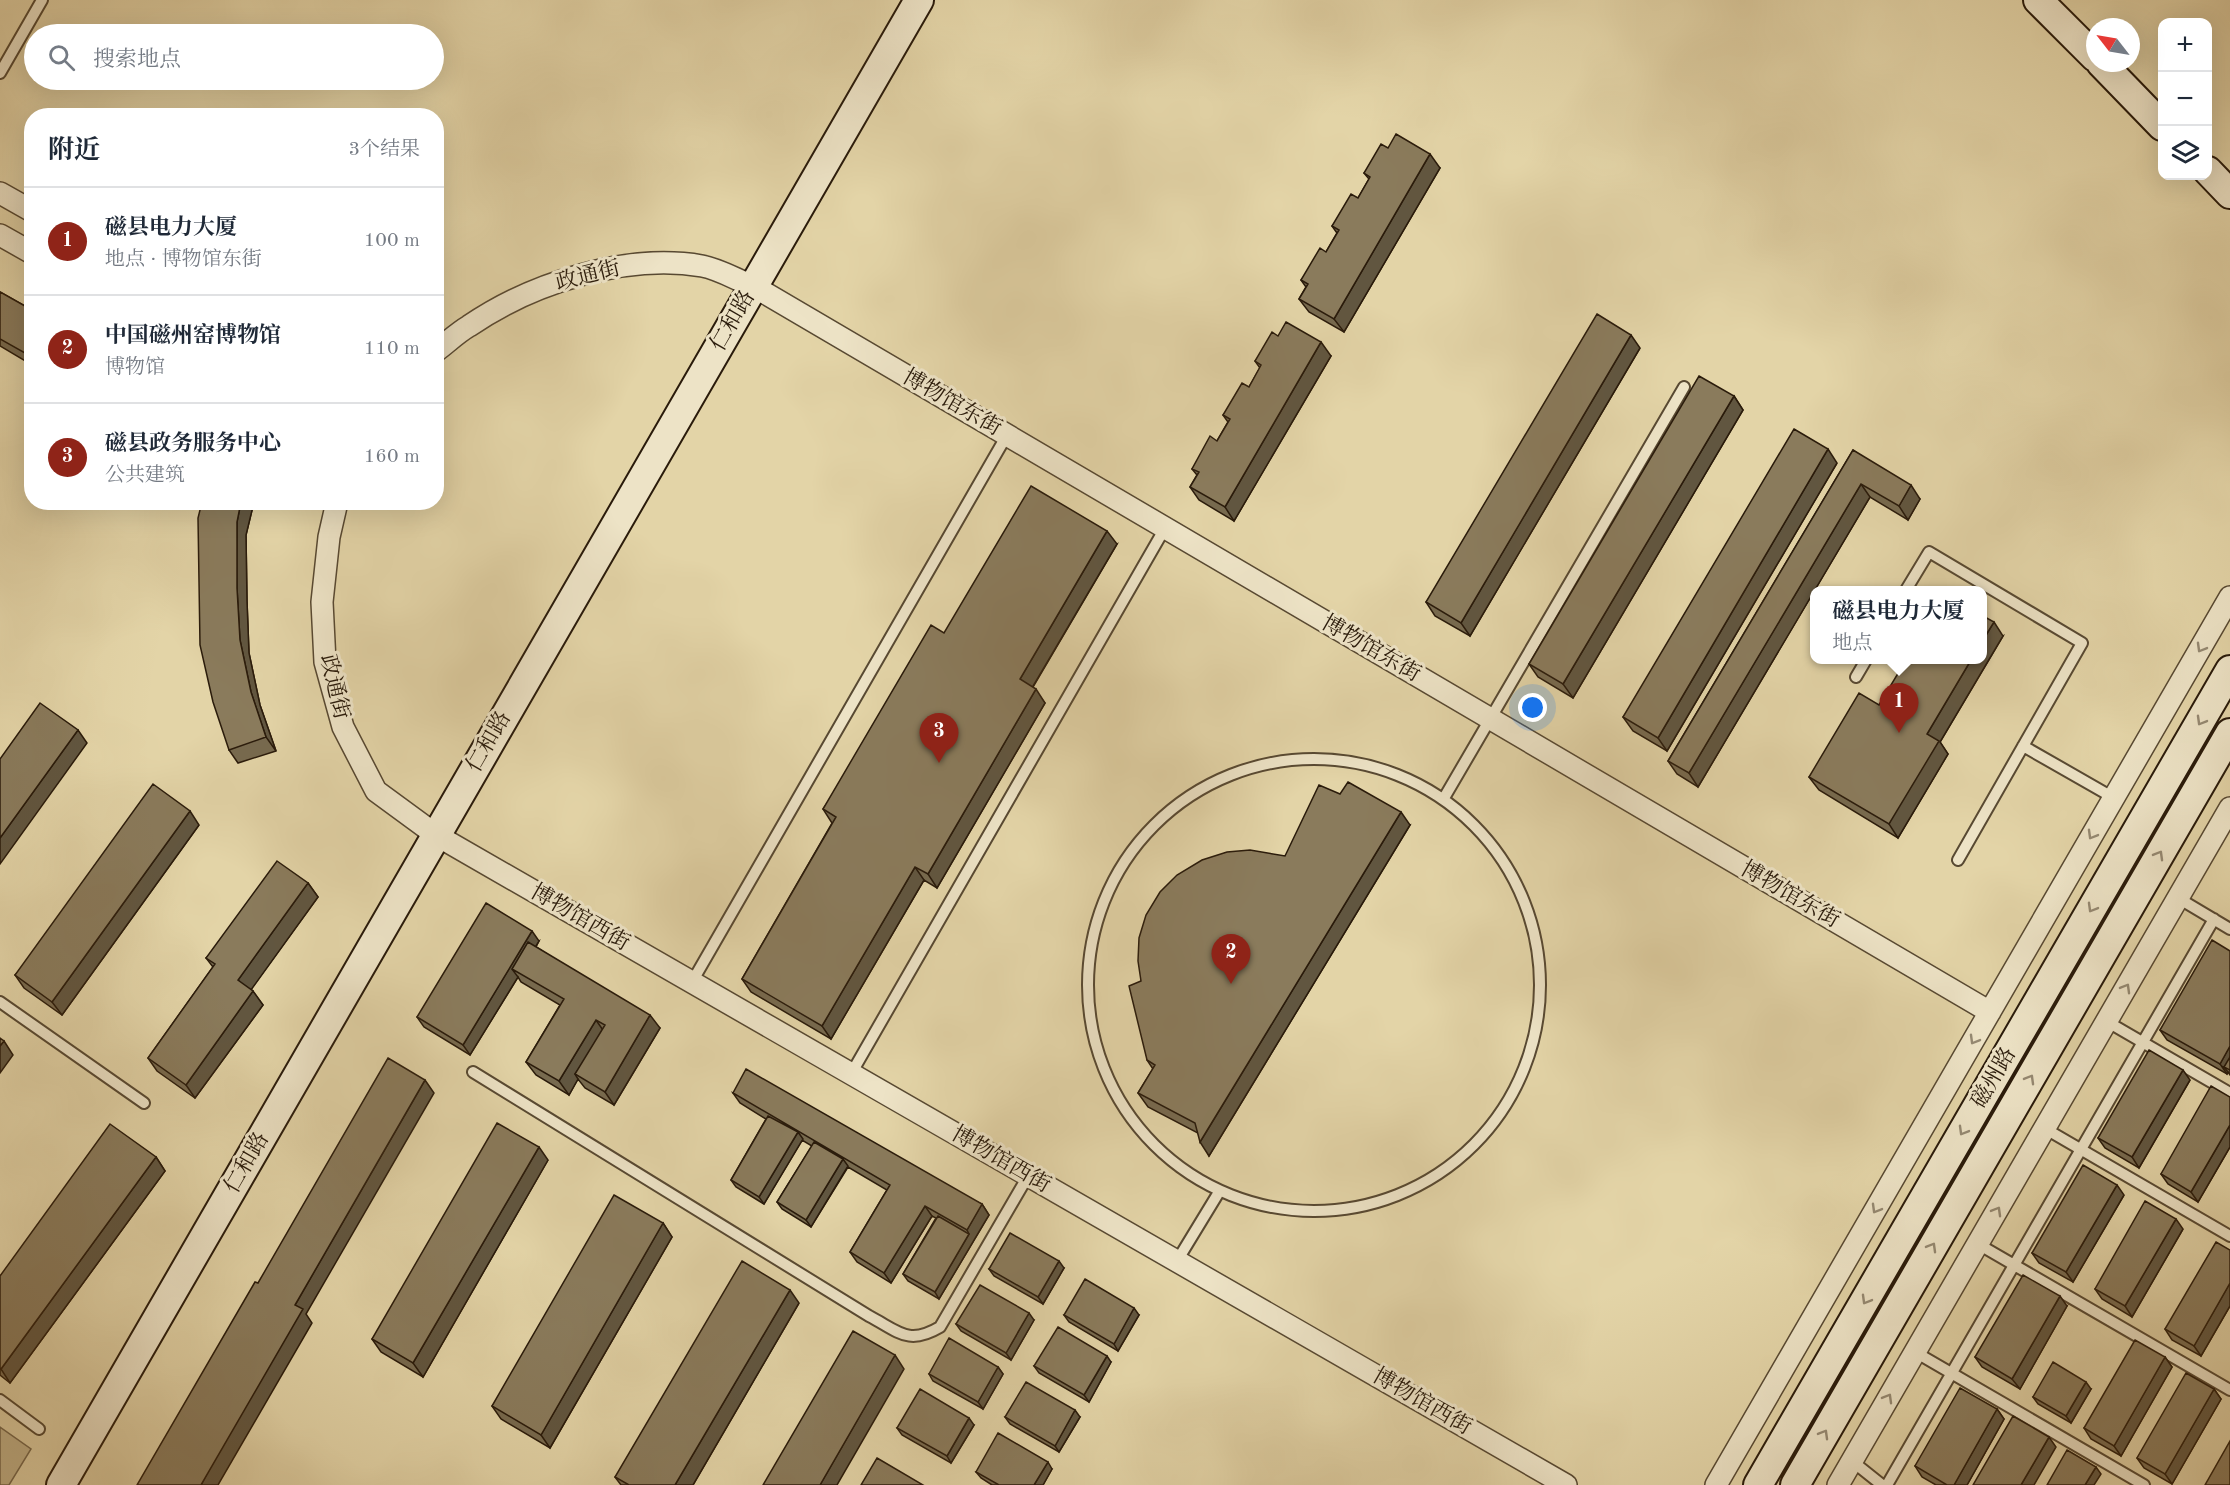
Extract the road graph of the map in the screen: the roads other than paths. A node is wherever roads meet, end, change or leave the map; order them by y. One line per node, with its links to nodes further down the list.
1 (42, 0): 4 (lane)
2 (919, 0): 16 (street, 仁和路)
3 (2038, 0): 6 (street)
4 (28, 24)
5 (24, 31): 8 (lane)
6 (2086, 48)
7 (2110, 72): 9 (street)
8 (0, 73)
9 (2158, 121)
10 (2212, 175): 12 (street)
11 (0, 193): 13 (street)
12 (2230, 194)
13 (24, 206)
14 (0, 235): 15 (street)
15 (24, 248)
16 (753, 286): 17 (street, 政通街); 19 (street, 博物馆东街); 35 (street, 仁和路)
17 (444, 345)
18 (1684, 387): 29 (lane)
19 (1007, 435): 21 (street, 博物馆东街); 40 (lane)
20 (335, 510): 35 (street, 政通街)
21 (1165, 528): 29 (street, 博物馆东街); 46 (lane)
22 (1909, 586): 23 (lane)
23 (1986, 586)
24 (1987, 586): 31 (lane)
25 (2230, 597): 33 (street, one-way to 33)
26 (1864, 664): 28 (lane)
27 (2230, 670): 66 (street, 磁州路, one-way to 66)
28 (1856, 677)
29 (1489, 718): 32 (lane); 42 (street, 博物馆东街)
30 (2230, 733): 67 (street, one-way to 30)
31 (2023, 746): 33 (lane); 36 (lane)
32 (1444, 798): 52 (lane); 52 (lane)
33 (2114, 798): 42 (street, one-way to 42)
34 (2230, 808): 37 (street)
35 (436, 835): 40 (street, 博物馆西街); 63 (street, 仁和路)
36 (1958, 860)
37 (2178, 898): 38 (lane); 43 (street, one-way to 37)
38 (2214, 919): 39 (lane); 44 (lane)
39 (2230, 929)
40 (692, 982): 46 (street, 博物馆西街)
41 (0, 1002): 48 (lane)
42 (1990, 1012): 65 (street, one-way to 65)
43 (2106, 1021): 44 (lane); 49 (street)
44 (2143, 1042): 47 (lane); 50 (lane)
45 (472, 1072): 51 (lane)
46 (851, 1074): 51 (street, 博物馆西街)
47 (2230, 1093)
48 (144, 1103)
49 (2044, 1128): 50 (lane); 54 (street, one-way to 49)
50 (2081, 1149): 53 (lane); 56 (lane)
51 (1028, 1176): 55 (street, 博物馆西街)
52 (1219, 1192): 55 (lane)
53 (2230, 1236)
54 (1978, 1244): 56 (lane); 57 (street)
55 (1177, 1261): 64 (street, 博物馆西街)
56 (2014, 1265): 58 (lane); 59 (lane)
57 (1915, 1352): 58 (lane); 62 (street, one-way to 57)
58 (1951, 1373): 69 (lane); 70 (lane)
59 (2230, 1390)
60 (0, 1400): 61 (lane)
61 (39, 1429)
62 (1852, 1461): 68 (street); 69 (lane)
63 (61, 1485)
64 (1566, 1485)
65 (1716, 1485)
66 (1758, 1485)
67 (1795, 1485)
68 (1838, 1485)
69 (1884, 1485)
70 (2144, 1485)

